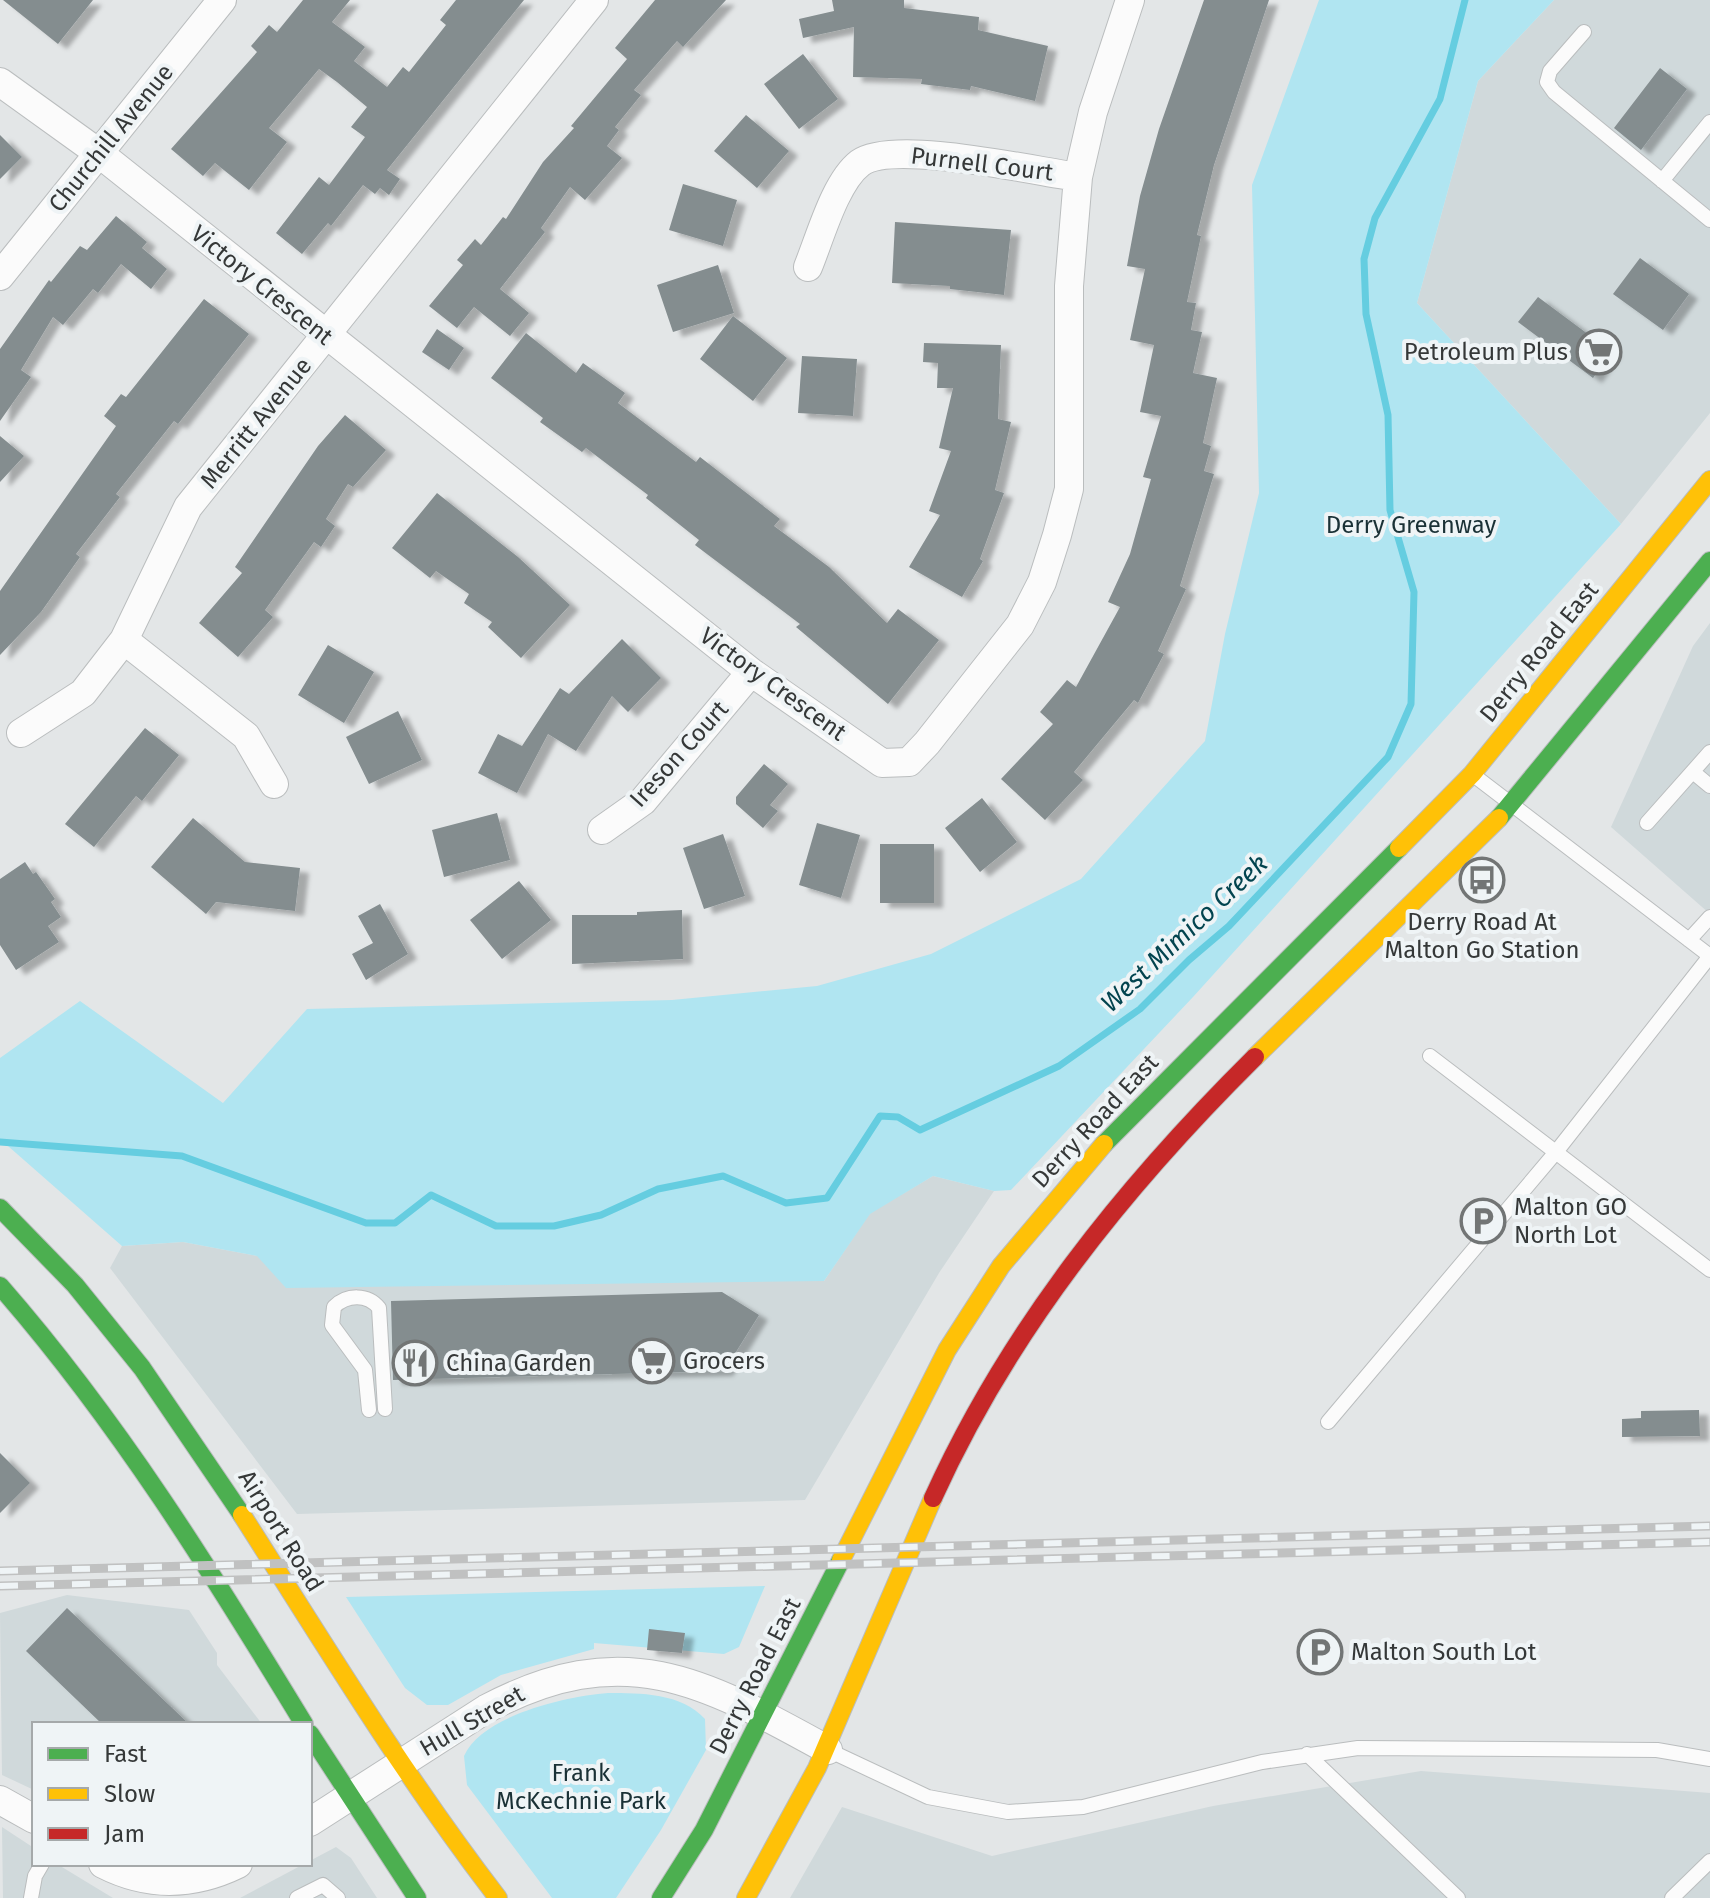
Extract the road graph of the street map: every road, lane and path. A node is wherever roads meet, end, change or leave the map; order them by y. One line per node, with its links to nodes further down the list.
1 (222, 0): 7 (street, Churchill Avenue)
2 (594, 0): 13 (street, Merritt Avenue)
3 (1130, 0): 8 (street, Victory Crescent)
4 (1584, 32): 9 (lane)
5 (0, 82): 7 (street, Victory Crescent)
6 (1710, 122): 9 (lane)
7 (100, 154): 12 (street, Churchill Avenue); 13 (street, Victory Crescent)
8 (1078, 177): 11 (street, Purnell Court); 17 (street, Victory Crescent)
9 (1662, 181): 10 (lane)
10 (1710, 220)
11 (808, 267)
12 (0, 276)
13 (326, 337): 16 (street, Merritt Avenue); 17 (street, Victory Crescent)
14 (1710, 480): 21 (main road, Derry Road East)
15 (1710, 561): 24 (main road)
16 (124, 640): 18 (street, Merritt Avenue); 22 (street)
17 (751, 672): 26 (street, Ireson Court)
18 (21, 733)
19 (1710, 752): 20 (lane)
20 (1693, 772): 23 (lane); 25 (lane)
21 (1472, 774): 24 (lane); 38 (main road, Derry Road East)
22 (274, 784)
23 (1710, 786)
24 (1512, 805): 28 (lane); 41 (main road)
25 (1647, 823)
26 (602, 830)
27 (1710, 917): 28 (lane)
28 (1689, 940): 29 (lane)
29 (1710, 956): 31 (lane)
30 (1430, 1056): 31 (lane)
31 (1556, 1152): 33 (lane); 37 (lane)
32 (0, 1208): 44 (main road, Airport Road)
33 (1710, 1270)
34 (0, 1286): 39 (main road)
35 (385, 1409): 36 (lane)
36 (369, 1410)
37 (1328, 1422)
38 (764, 1715): 41 (street, Hull Street); 44 (street, Hull Street); 59 (main road, Derry Road East)
39 (303, 1722)
40 (312, 1737): 45 (main road)
41 (828, 1750): 42 (lane); 53 (main road)
42 (1307, 1754): 43 (lane); 60 (lane)
43 (1710, 1759)
44 (400, 1764): 45 (street, Hull Street); 58 (main road, Airport Road)
45 (349, 1797): 48 (street, Hull Street); 57 (main road)
46 (0, 1800): 47 (street)
47 (32, 1818)
48 (312, 1821)
49 (1710, 1861): 61 (lane)
50 (41, 1866): 54 (lane)
51 (109, 1866): 52 (street)
52 (233, 1866)
53 (750, 1895)
54 (31, 1898)
55 (297, 1898): 56 (lane)
56 (338, 1898)
57 (417, 1898)
58 (498, 1898)
59 (661, 1898)
60 (1458, 1898)
61 (1672, 1898)

